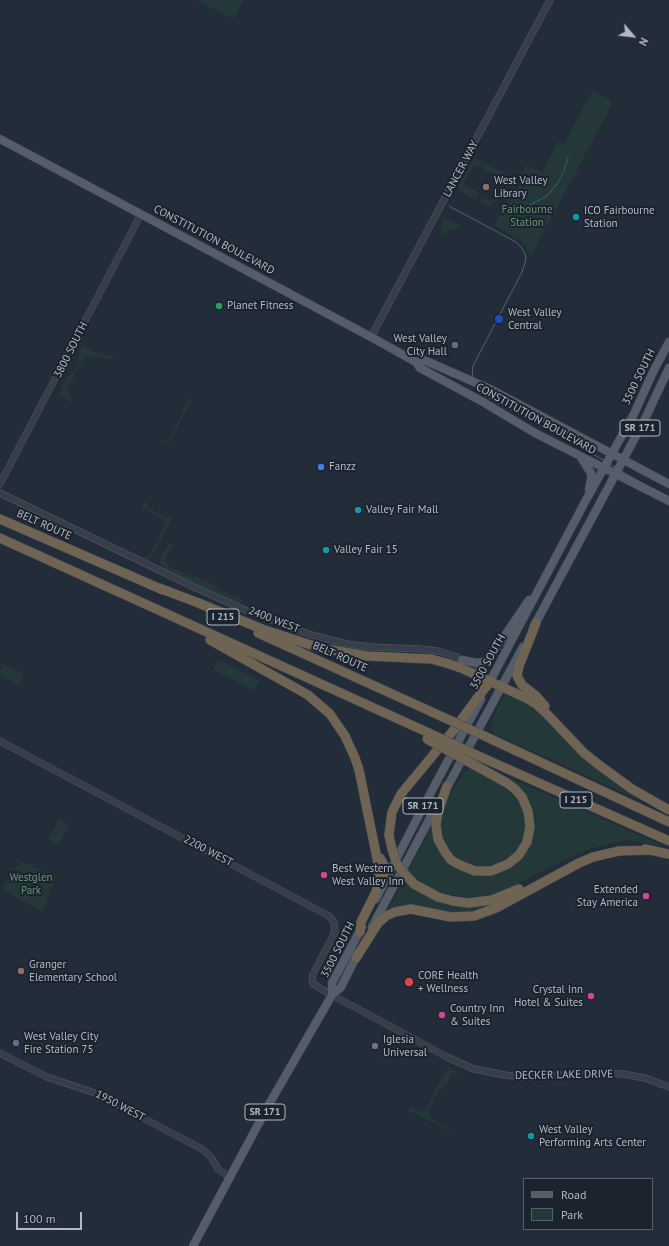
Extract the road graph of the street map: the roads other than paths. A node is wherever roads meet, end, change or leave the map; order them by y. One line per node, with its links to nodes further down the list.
1 (550, 0): 4 (street, LANCER WAY)
2 (0, 139): 3 (main road, CONSTITUTION BOULEVARD)
3 (142, 214): 4 (main road, CONSTITUTION BOULEVARD); 13 (street, 3800 SOUTH)
4 (371, 337): 6 (main road, CONSTITUTION BOULEVARD)
5 (669, 342): 8 (main road, 3500 SOUTH / SR 171)
6 (416, 362): 8 (main road, CONSTITUTION BOULEVARD); 9 (main road, CONSTITUTION BOULEVARD)
7 (669, 368): 10 (main road, 3500 SOUTH / SR 171)
8 (612, 454): 10 (main road, CONSTITUTION BOULEVARD); 11 (main road, 3500 SOUTH / SR 171)
9 (579, 455): 11 (main road, CONSTITUTION BOULEVARD); 16 (main road)
10 (623, 460): 12 (main road, 3500 SOUTH / SR 171); 14 (main road, CONSTITUTION BOULEVARD)
11 (604, 468): 12 (main road, CONSTITUTION BOULEVARD); 16 (main road, 3500 SOUTH / SR 171)
12 (615, 474): 17 (main road, CONSTITUTION BOULEVARD); 23 (main road, 3500 SOUTH / SR 171)
13 (0, 484)
14 (669, 484)
15 (0, 493): 24 (street, 2400 WEST)
16 (586, 500): 21 (main road, 3500 SOUTH / SR 171)
17 (669, 501)
18 (0, 518): 20 (highway, BELT ROUTE / I 215)
19 (0, 538): 22 (highway, I 215)
20 (159, 588): 25 (highway); 32 (highway, BELT ROUTE / I 215, bridge)
21 (538, 591): 24 (main road); 25 (main road, 3500 SOUTH / SR 171)
22 (160, 611): 28 (highway, I 215); 34 (highway)
23 (536, 623): 26 (main road, 3500 SOUTH / SR 171); 27 (highway)
24 (462, 660): 25 (street, 2400 WEST)
25 (490, 682): 26 (highway); 35 (highway, bridge); 37 (main road, 3500 SOUTH / SR 171)
26 (502, 687): 27 (highway); 30 (main road, 3500 SOUTH / SR 171)
27 (552, 718): 31 (highway)
28 (428, 736): 30 (highway, bridge); 33 (highway, I 215, bridge)
29 (0, 741): 40 (street, 2200 WEST)
30 (447, 786): 39 (main road, 3500 SOUTH / SR 171)
31 (669, 810)
32 (669, 822)
33 (669, 842)
34 (375, 848): 37 (highway); 38 (highway)
35 (650, 850): 36 (highway); 39 (highway)
36 (669, 854)
37 (387, 878): 38 (main road, 3500 SOUTH / SR 171)
38 (360, 932): 40 (main road, 3500 SOUTH / SR 171)
39 (356, 958): 40 (main road, 3500 SOUTH / SR 171)
40 (332, 995): 42 (street, DECKER LAKE DRIVE); 43 (main road, 3500 SOUTH / SR 171)
41 (0, 1053): 43 (street, 1950 WEST)
42 (669, 1087)
43 (229, 1176): 44 (main road, 3500 SOUTH / SR 171)
44 (193, 1246)

